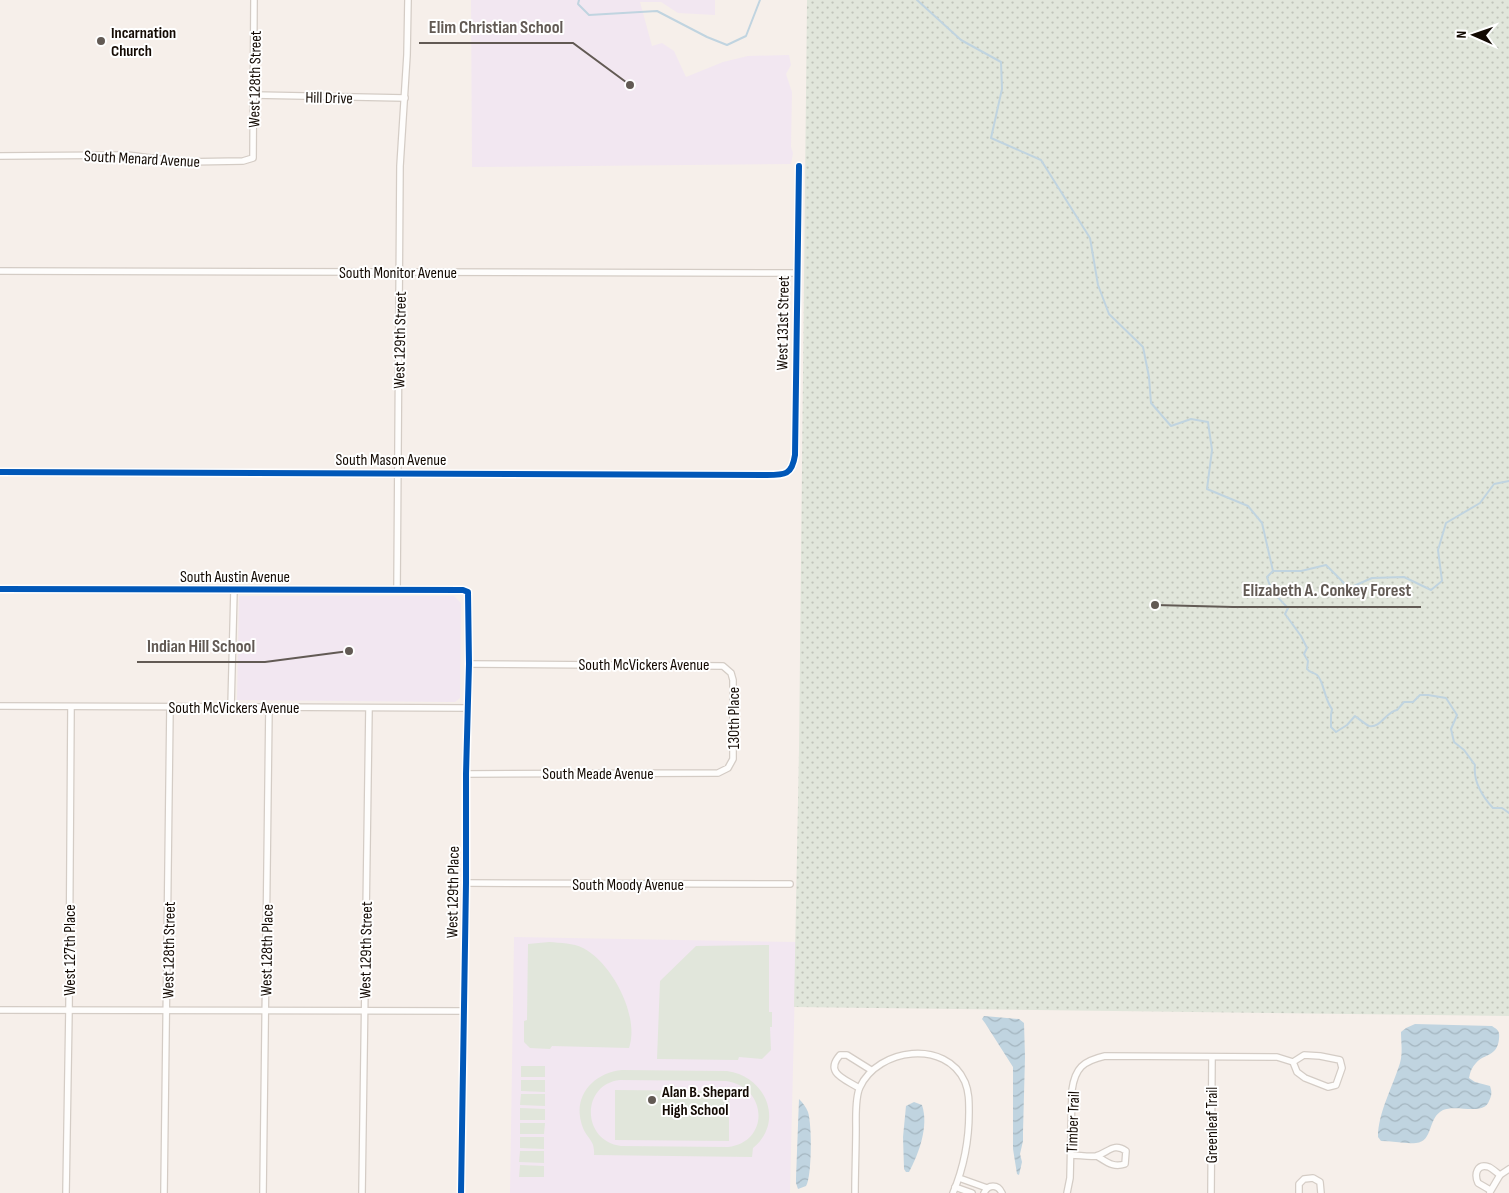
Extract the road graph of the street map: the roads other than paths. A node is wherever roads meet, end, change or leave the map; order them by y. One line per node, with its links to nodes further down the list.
1 (254, 0): 3 (street, West 128th Street)
2 (408, 0): 4 (street, West 129th Street)
3 (253, 95): 4 (street, Hill Drive); 6 (street, West 128th Street)
4 (405, 98): 9 (street, West 129th Street)
5 (0, 156): 6 (street, South Menard Avenue)
6 (253, 158)
7 (799, 166): 10 (street, West 131st Street)
8 (0, 271): 9 (street, South Monitor Avenue)
9 (400, 271): 10 (street, South Monitor Avenue); 12 (street, West 129th Street)
10 (797, 274): 13 (street, West 131st Street)
11 (0, 472): 12 (street, South Mason Avenue)
12 (398, 472): 13 (street, South Mason Avenue); 16 (street, West 129th Street)
13 (782, 475)
14 (0, 589): 15 (street, South Austin Avenue)
15 (234, 590): 16 (street, South Austin Avenue); 23 (street)
16 (397, 590): 17 (street, South Austin Avenue)
17 (468, 592): 18 (street, West 129th Place)
18 (469, 664): 19 (street, South McVickers Avenue); 26 (street, West 129th Place)
19 (727, 668): 27 (street, 130th Place)
20 (0, 706): 21 (street, South McVickers Avenue)
21 (70, 707): 22 (street, South McVickers Avenue); 32 (street, West 127th Place)
22 (170, 707): 23 (street, South McVickers Avenue); 33 (street, West 128th Street)
23 (231, 707): 24 (street, South McVickers Avenue)
24 (269, 707): 25 (street, South McVickers Avenue); 34 (street, West 128th Place)
25 (369, 708): 26 (street, South McVickers Avenue); 35 (street, West 129th Street)
26 (468, 708): 28 (street, West 129th Place)
27 (728, 768): 28 (street, South Meade Avenue)
28 (466, 774): 29 (street, West 129th Place)
29 (466, 883): 30 (street, South Moody Avenue); 36 (street, West 129th Place)
30 (790, 884)
31 (0, 1010): 32 (street)
32 (69, 1010): 33 (street); 49 (street, West 127th Place)
33 (167, 1010): 34 (street); 50 (street, West 128th Street)
34 (266, 1011): 35 (street); 51 (street, West 128th Place)
35 (364, 1011): 36 (street); 52 (street, West 129th Street)
36 (463, 1012): 53 (street, West 129th Place)
37 (1212, 1057): 38 (street, Timber Trail); 41 (street, Timber Trail); 58 (street, Greenleaf Trail)
38 (1293, 1062): 38 (street)
39 (871, 1070): 40 (street); 40 (street); 45 (street)
40 (859, 1088): 54 (street)
41 (1071, 1155): 42 (street); 57 (street, Timber Trail)
42 (1097, 1156): 42 (street)
43 (1509, 1169): 44 (street)
44 (1500, 1175): 48 (street); 48 (street)
45 (959, 1178): 46 (street); 47 (street)
46 (954, 1190): 55 (street)
47 (985, 1190): 56 (street)
48 (1490, 1192)
49 (66, 1193)
50 (164, 1193)
51 (263, 1193)
52 (362, 1193)
53 (461, 1193)
54 (855, 1193)
55 (972, 1193)
56 (1002, 1193)
57 (1067, 1193)
58 (1211, 1193)
59 (1299, 1193): 60 (street)
60 (1322, 1193)

